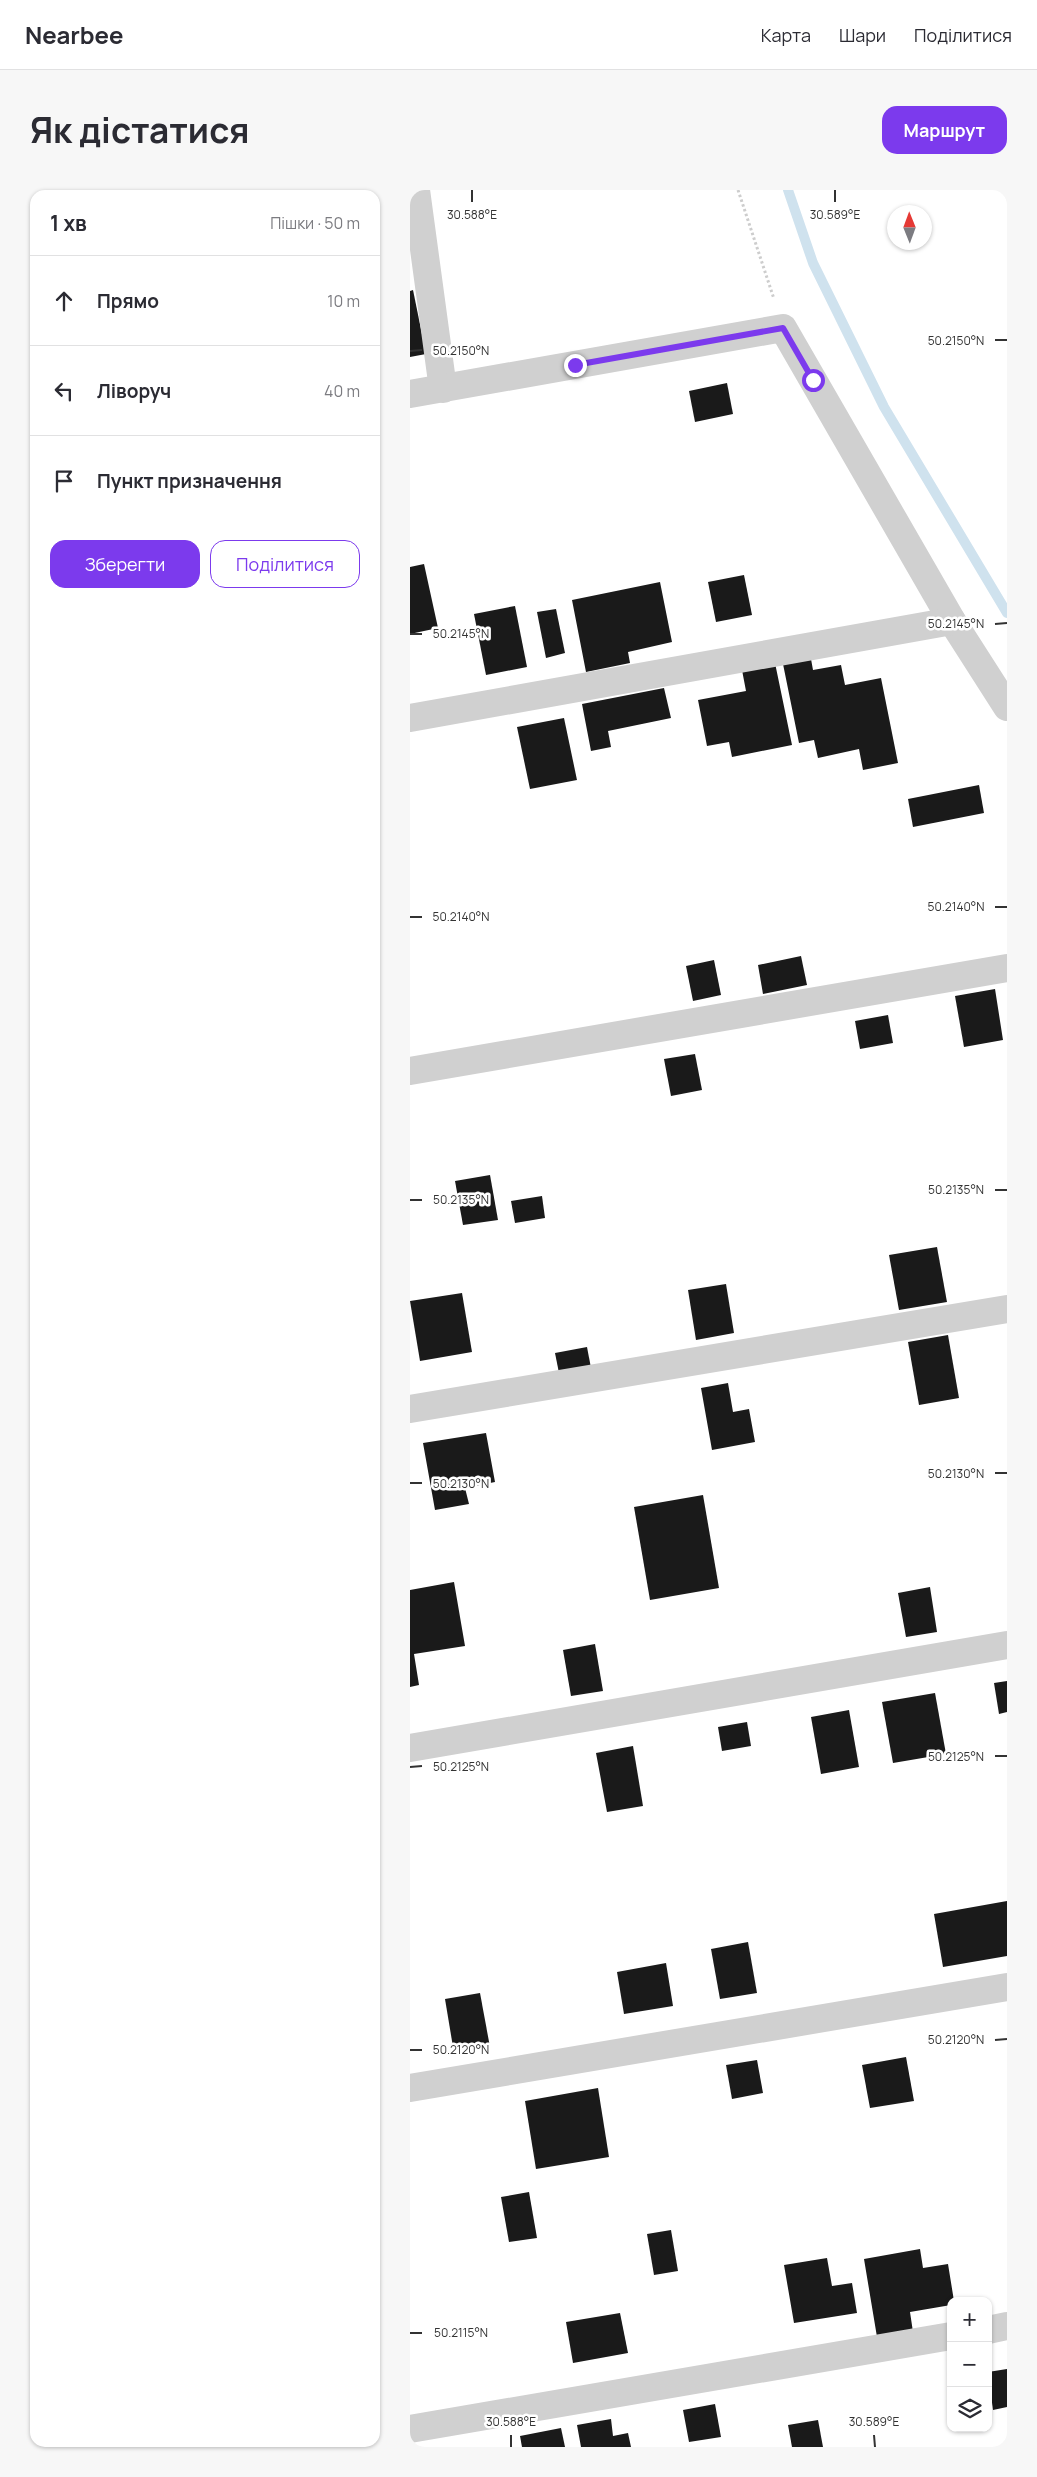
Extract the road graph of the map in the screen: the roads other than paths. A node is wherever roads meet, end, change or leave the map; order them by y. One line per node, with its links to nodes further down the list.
1 (416, 190): 2 (street)
2 (443, 389): 3 (street); 4 (street)
3 (410, 394)
4 (952, 621): 5 (street); 6 (street)
5 (1007, 707)
6 (410, 718)
7 (1007, 968): 8 (street)
8 (410, 1071)
9 (1007, 1309): 10 (street)
10 (410, 1409)
11 (1007, 1645): 12 (street)
12 (410, 1748)
13 (1007, 1987): 14 (street)
14 (410, 2088)
15 (1007, 2326): 16 (street)
16 (992, 2329)
17 (947, 2337): 18 (street)
18 (410, 2429)

